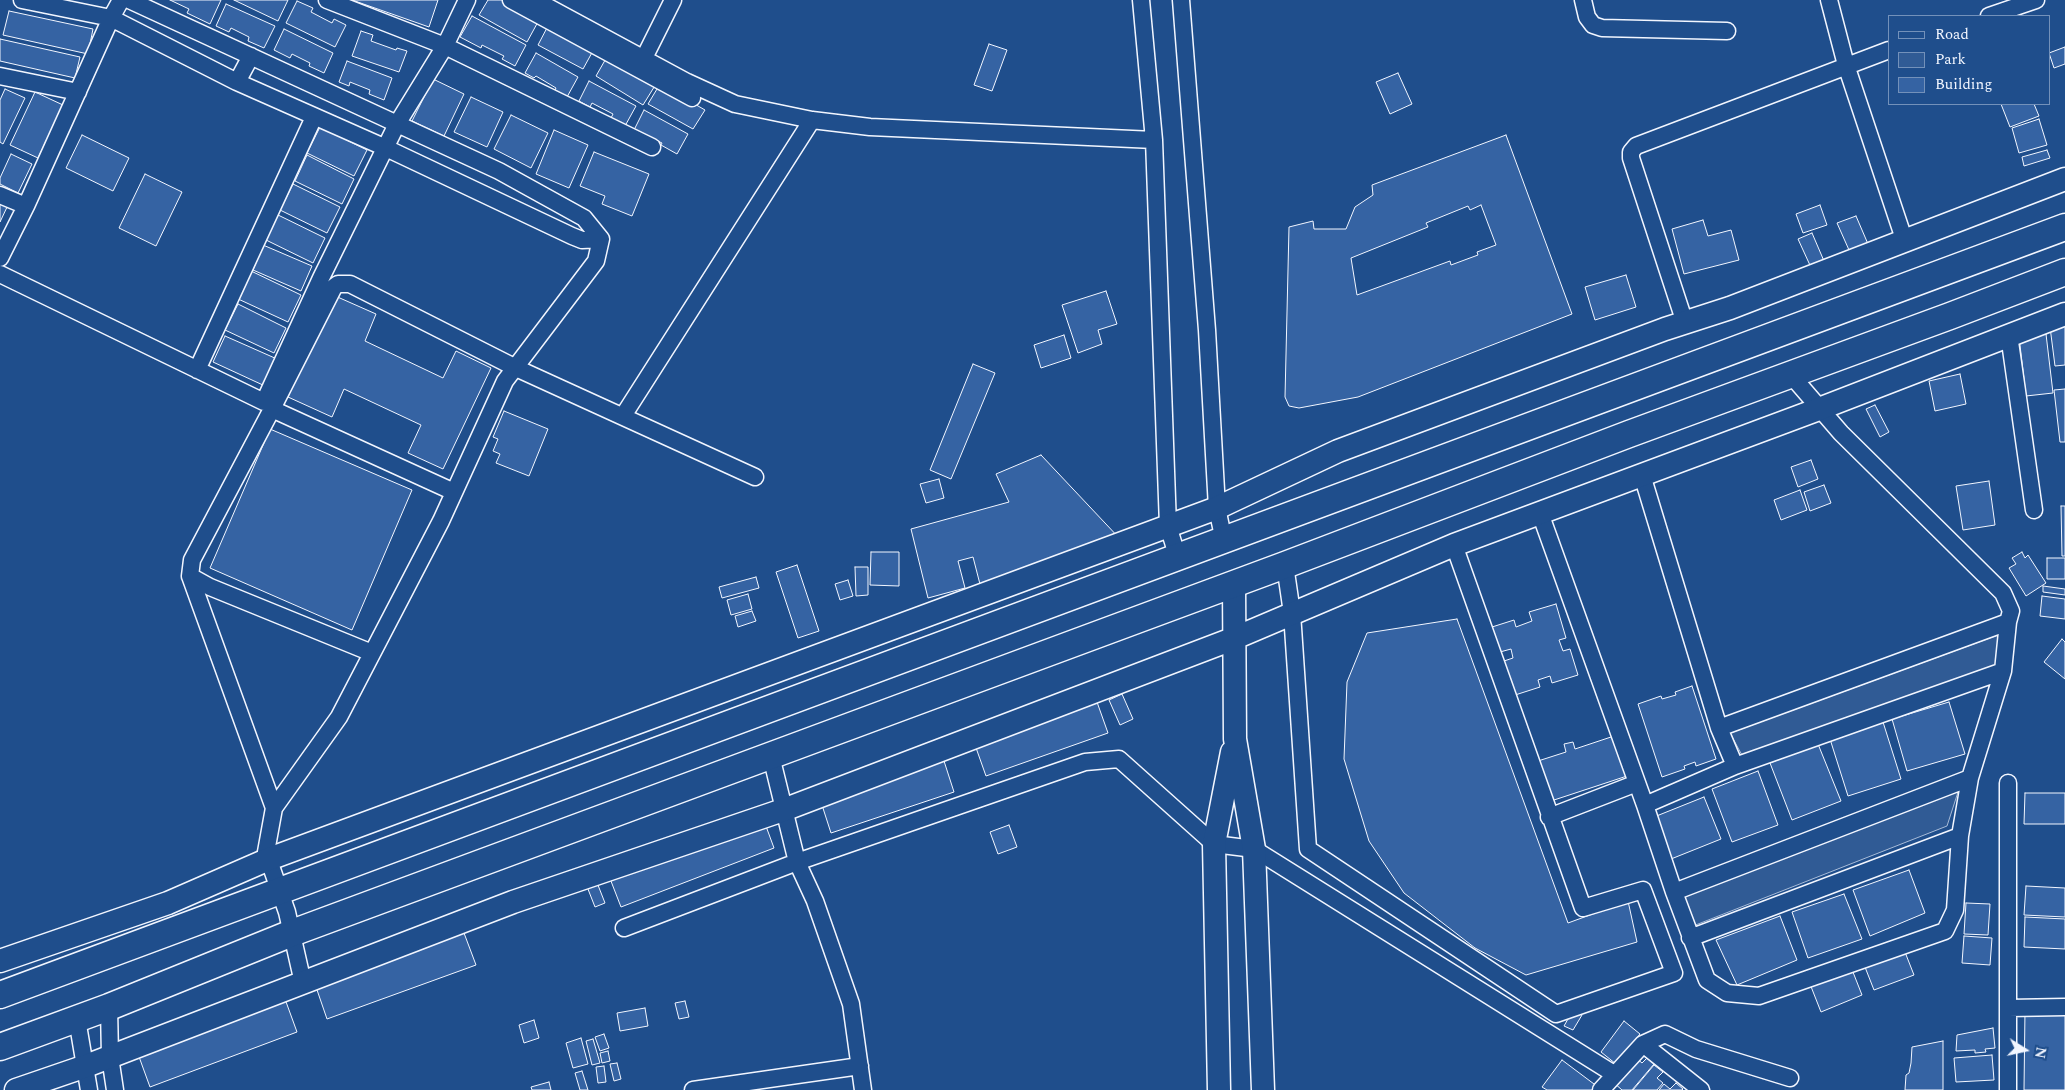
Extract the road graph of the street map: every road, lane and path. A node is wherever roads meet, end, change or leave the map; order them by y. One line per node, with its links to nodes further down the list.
1 (22, 0): 15 (street)
2 (121, 0): 15 (street)
3 (129, 0): 19 (street)
4 (327, 0): 17 (street)
5 (467, 0): 17 (street)
6 (511, 0): 25 (street)
7 (535, 0): 20 (street)
8 (673, 0): 20 (street)
9 (1141, 0): 29 (street)
10 (1181, 0): 55 (street)
11 (1583, 0): 16 (street)
12 (1829, 0): 21 (street)
13 (2036, 0): 14 (street)
14 (1992, 15)
15 (111, 18): 23 (street); 24 (street)
16 (1727, 31)
17 (446, 46): 28 (street); 30 (street)
18 (1888, 50): 21 (street)
19 (251, 56): 23 (street); 28 (street)
20 (644, 58): 27 (street)
21 (1846, 65): 39 (street); 44 (street)
22 (0, 77): 24 (street)
23 (237, 82): 26 (street)
24 (78, 92): 36 (street)
25 (692, 98)
26 (314, 117): 31 (street); 47 (street)
27 (812, 120): 29 (street); 51 (street)
28 (398, 124): 31 (street); 32 (street)
29 (1154, 140): 58 (street)
30 (652, 147)
31 (386, 148): 35 (street); 47 (street)
32 (499, 171): 35 (street); 38 (street)
33 (2065, 179): 39 (street)
34 (0, 195): 36 (street)
35 (489, 196): 38 (street)
36 (26, 206): 40 (street)
37 (2065, 227): 59 (main road)
38 (601, 239): 46 (street)
39 (1905, 242): 44 (street)
40 (0, 258)
41 (2065, 272): 48 (main road)
42 (0, 274): 47 (street)
43 (2065, 314): 45 (street)
44 (1685, 323): 55 (street)
45 (2010, 335): 50 (street); 56 (street)
46 (516, 368): 49 (street); 51 (street); 54 (street)
47 (197, 370)
48 (1791, 375): 50 (street); 62 (main road)
49 (272, 409): 54 (street); 63 (street)
50 (1819, 409): 52 (street); 66 (street)
51 (622, 416): 53 (street)
52 (1642, 475): 57 (street); 72 (street)
53 (755, 477)
54 (454, 492): 68 (street)
55 (1217, 508): 58 (street); 59 (street)
56 (2034, 510)
57 (1540, 513): 60 (street); 77 (street)
58 (1168, 526): 61 (street); 70 (street)
59 (1224, 540): 61 (main road)
60 (1454, 545): 65 (street); 82 (street)
61 (1178, 558): 71 (main road)
62 (1286, 565): 64 (main road); 65 (street)
63 (190, 576): 68 (street); 80 (street)
64 (1234, 584): 67 (street); 74 (main road)
65 (1292, 613): 67 (street); 82 (street)
66 (2008, 622): 69 (street); 72 (street)
67 (1235, 638): 73 (street); 81 (street)
68 (372, 653): 80 (street)
69 (2003, 671): 75 (street); 76 (street)
70 (751, 682): 71 (street); 86 (street)
71 (761, 710): 88 (main road)
72 (1719, 728): 75 (street)
73 (1235, 739): 84 (street); 85 (street)
74 (771, 756): 81 (street); 91 (main road)
75 (1735, 766): 79 (street)
76 (1970, 778): 83 (street); 89 (street)
77 (1637, 783): 79 (street); 82 (street)
78 (2008, 783): 98 (street)
79 (1645, 805): 89 (street)
80 (274, 808): 86 (street)
81 (786, 809): 87 (street); 94 (street)
82 (1549, 817)
83 (1960, 836): 92 (street); 92 (street)
84 (1214, 844): 85 (street); 87 (street); 112 (street)
85 (1254, 849): 105 (street); 113 (street)
86 (269, 859): 88 (street); 93 (street)
87 (797, 862): 90 (street); 104 (street)
88 (280, 890): 91 (street); 95 (main road)
89 (1674, 892): 92 (street)
90 (624, 928)
91 (292, 933): 94 (street); 97 (main road)
92 (1690, 938)
93 (0, 961)
94 (303, 983): 102 (street)
95 (0, 995)
96 (2065, 1007): 98 (street)
97 (109, 1008): 99 (main road); 102 (street)
98 (2009, 1008): 116 (street)
99 (77, 1019): 101 (main road); 103 (street)
100 (1643, 1044): 105 (street); 106 (street); 115 (street)
101 (0, 1047)
102 (110, 1057): 103 (street); 109 (street)
103 (86, 1066): 107 (street); 108 (street)
104 (860, 1066): 110 (street); 111 (street)
105 (1614, 1074): 114 (street)
106 (1790, 1078)
107 (16, 1090)
108 (89, 1090)
109 (115, 1090)
110 (693, 1090)
111 (863, 1090)
112 (1219, 1090)
113 (1263, 1090)
114 (1601, 1090)
115 (1701, 1090)
116 (2008, 1090)

